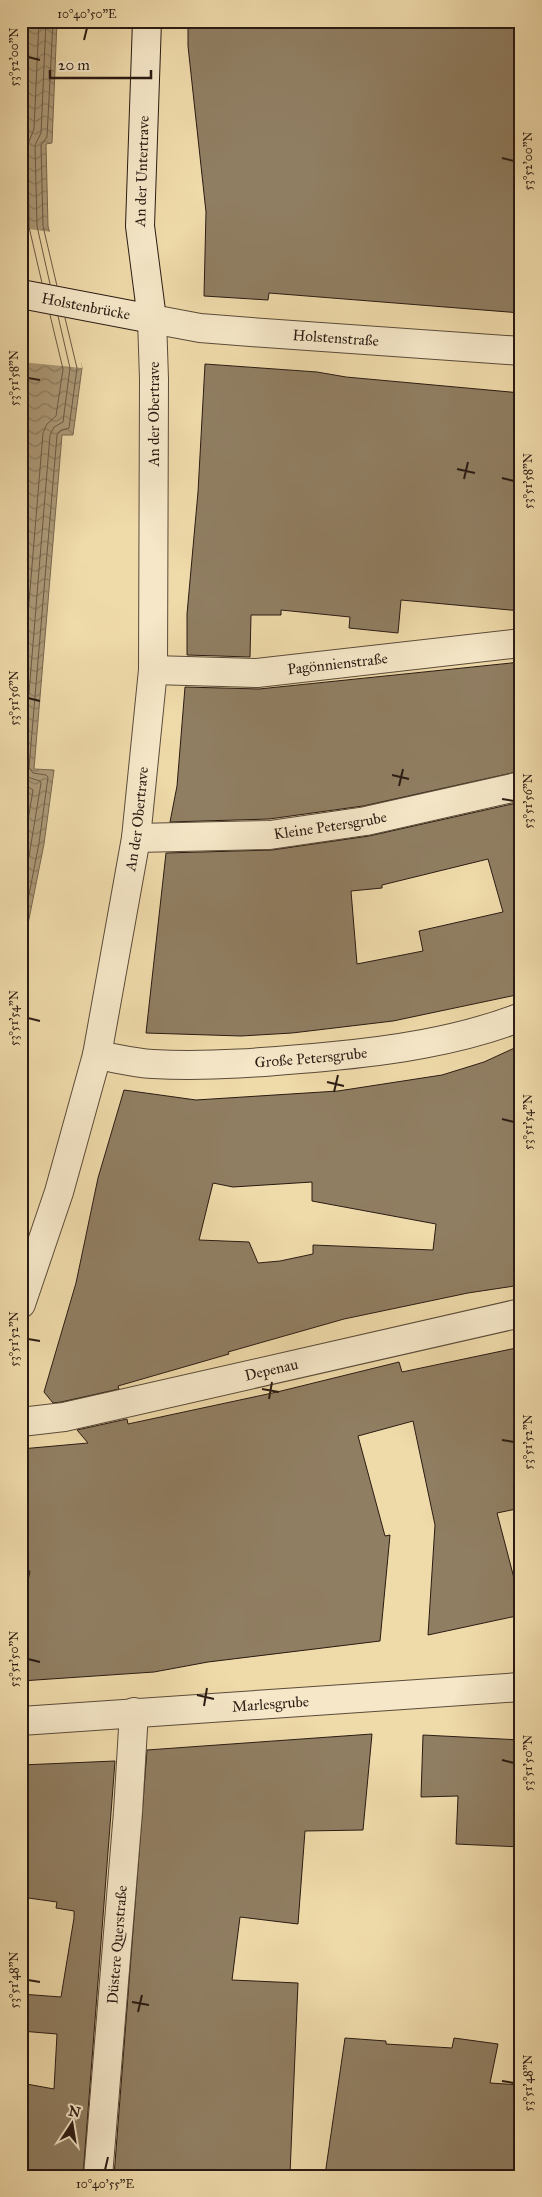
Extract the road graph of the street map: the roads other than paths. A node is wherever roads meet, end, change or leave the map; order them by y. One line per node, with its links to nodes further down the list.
1 (147, 21): 3 (street, An der Untertrave)
2 (21, 294): 3 (street, Holstenbrücke)
3 (152, 319): 4 (street, Holstenstraße); 6 (street, An der Obertrave)
4 (521, 351)
5 (521, 643): 6 (street, Pagönnienstraße)
6 (153, 670): 8 (street, An der Obertrave)
7 (521, 786): 8 (street, Kleine Petersgrube)
8 (136, 838): 10 (street, An der Obertrave)
9 (521, 1017): 10 (street, Große Petersgrube)
10 (97, 1055): 11 (street, An der Obertrave)
11 (21, 1304)
12 (521, 1313): 13 (street, Depenau)
13 (21, 1422)
14 (521, 1687): 15 (street, Marlesgrube)
15 (134, 1712): 16 (street, Marlesgrube); 17 (street, Düstere Querstraße)
16 (21, 1721)
17 (98, 2176)

